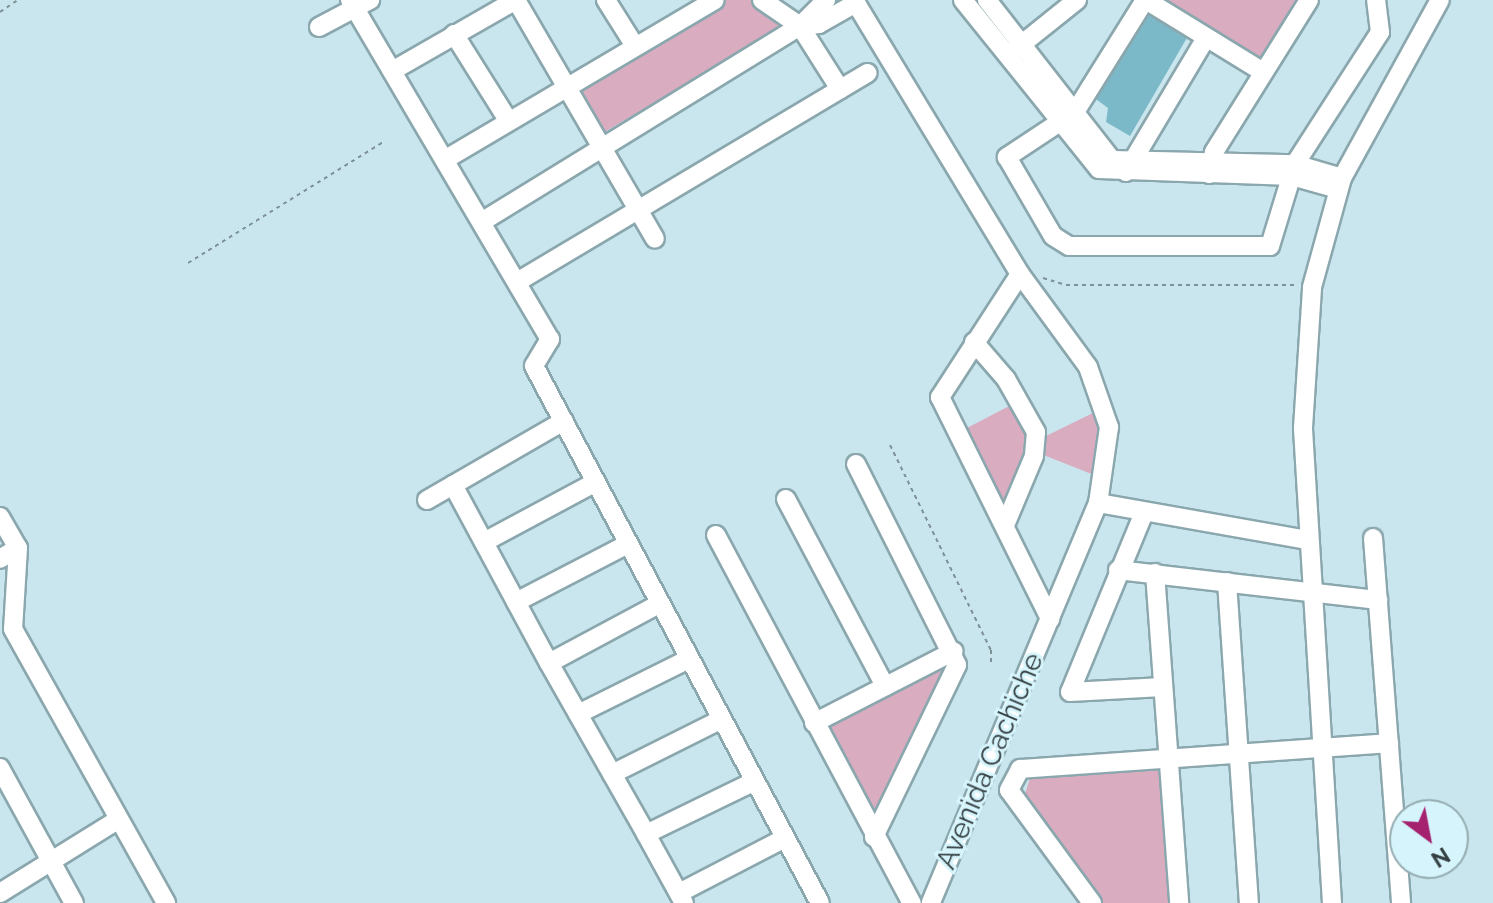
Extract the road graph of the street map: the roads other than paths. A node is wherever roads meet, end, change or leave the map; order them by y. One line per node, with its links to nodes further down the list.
1 (516, 0): 17 (street); 24 (street)
2 (606, 0): 19 (street)
3 (715, 0): 19 (street)
4 (762, 0): 15 (street)
5 (826, 0): 15 (street)
6 (964, 0): 20 (street)
7 (987, 0): 20 (street)
8 (1077, 0): 20 (street)
9 (1146, 0): 18 (street); 26 (street)
10 (1309, 0): 22 (street)
11 (1376, 0): 32 (street)
12 (1440, 0): 33 (street)
13 (855, 1): 15 (street); 37 (street, Avenida Cachiche)
14 (359, 3): 16 (street); 21 (street)
15 (800, 26): 25 (street); 28 (street)
16 (319, 27)
17 (454, 34): 21 (street); 27 (street)
18 (1206, 38): 22 (street); 30 (street)
19 (635, 46): 24 (street)
20 (1019, 47): 26 (street)
21 (392, 71): 29 (street)
22 (1263, 72): 31 (street)
23 (867, 73): 25 (street)
24 (566, 86): 27 (street); 28 (street)
25 (840, 89): 34 (street)
26 (1069, 116): 30 (street); 32 (street)
27 (508, 120): 29 (street)
28 (603, 149): 34 (street); 35 (street)
29 (446, 159): 35 (street)
30 (1127, 168): 31 (street)
31 (1210, 169): 32 (street)
32 (1293, 170): 33 (street)
33 (1340, 184): 52 (street)
34 (637, 209): 36 (street); 38 (street)
35 (483, 221): 38 (street)
36 (655, 239)
37 (1020, 274): 39 (street); 46 (street, Avenida Cachiche)
38 (517, 282): 40 (street)
39 (974, 342): 49 (street); 49 (street)
40 (564, 421): 42 (street); 43 (street)
41 (856, 464): 66 (street)
42 (596, 482): 53 (street); 54 (street)
43 (453, 485): 45 (street); 53 (street)
44 (786, 499): 69 (street)
45 (427, 500)
46 (1098, 503): 47 (street); 64 (street, Avenida Cachiche)
47 (1143, 515): 52 (street); 57 (street)
48 (0, 517): 55 (street)
49 (1005, 525): 64 (street)
50 (716, 535): 73 (street)
51 (1373, 538): 61 (street)
52 (1308, 540): 60 (street)
53 (484, 542): 62 (street)
54 (628, 544): 62 (street); 63 (street)
55 (18, 548): 56 (street); 65 (street)
56 (0, 559)
57 (1118, 570): 58 (street); 70 (street)
58 (1155, 573): 59 (street); 70 (street)
59 (1227, 582): 60 (street); 76 (street)
60 (1311, 595): 61 (street); 75 (street)
61 (1378, 600): 74 (street)
62 (516, 602): 68 (street)
63 (659, 604): 67 (street); 68 (street)
64 (1050, 619): 93 (street, Avenida Cachiche)
65 (7, 633): 82 (street)
66 (954, 651): 69 (street); 84 (street)
67 (689, 659): 71 (street); 72 (street)
68 (549, 663): 71 (street)
69 (885, 686): 73 (street)
70 (1163, 687): 77 (street)
71 (578, 714): 79 (street)
72 (722, 719): 79 (street); 80 (street)
73 (814, 723): 84 (street)
74 (1389, 743): 75 (street); 98 (street)
75 (1321, 746): 76 (street); 97 (street)
76 (1238, 751): 77 (street); 96 (street)
77 (1168, 758): 94 (street); 95 (street)
78 (0, 768): 81 (street)
79 (612, 774): 83 (street)
80 (755, 781): 83 (street); 85 (street)
81 (8, 803): 86 (street)
82 (119, 819): 86 (street); 91 (street)
83 (646, 834): 88 (street)
84 (874, 837): 92 (street)
85 (785, 838): 88 (street); 89 (street)
86 (52, 861): 87 (street); 90 (street)
87 (0, 893)
88 (682, 898)
89 (814, 901)
90 (74, 903)
91 (166, 903)
92 (912, 903)
93 (931, 903)
94 (1092, 903)
95 (1179, 903)
96 (1249, 903)
97 (1332, 903)
98 (1401, 903)

